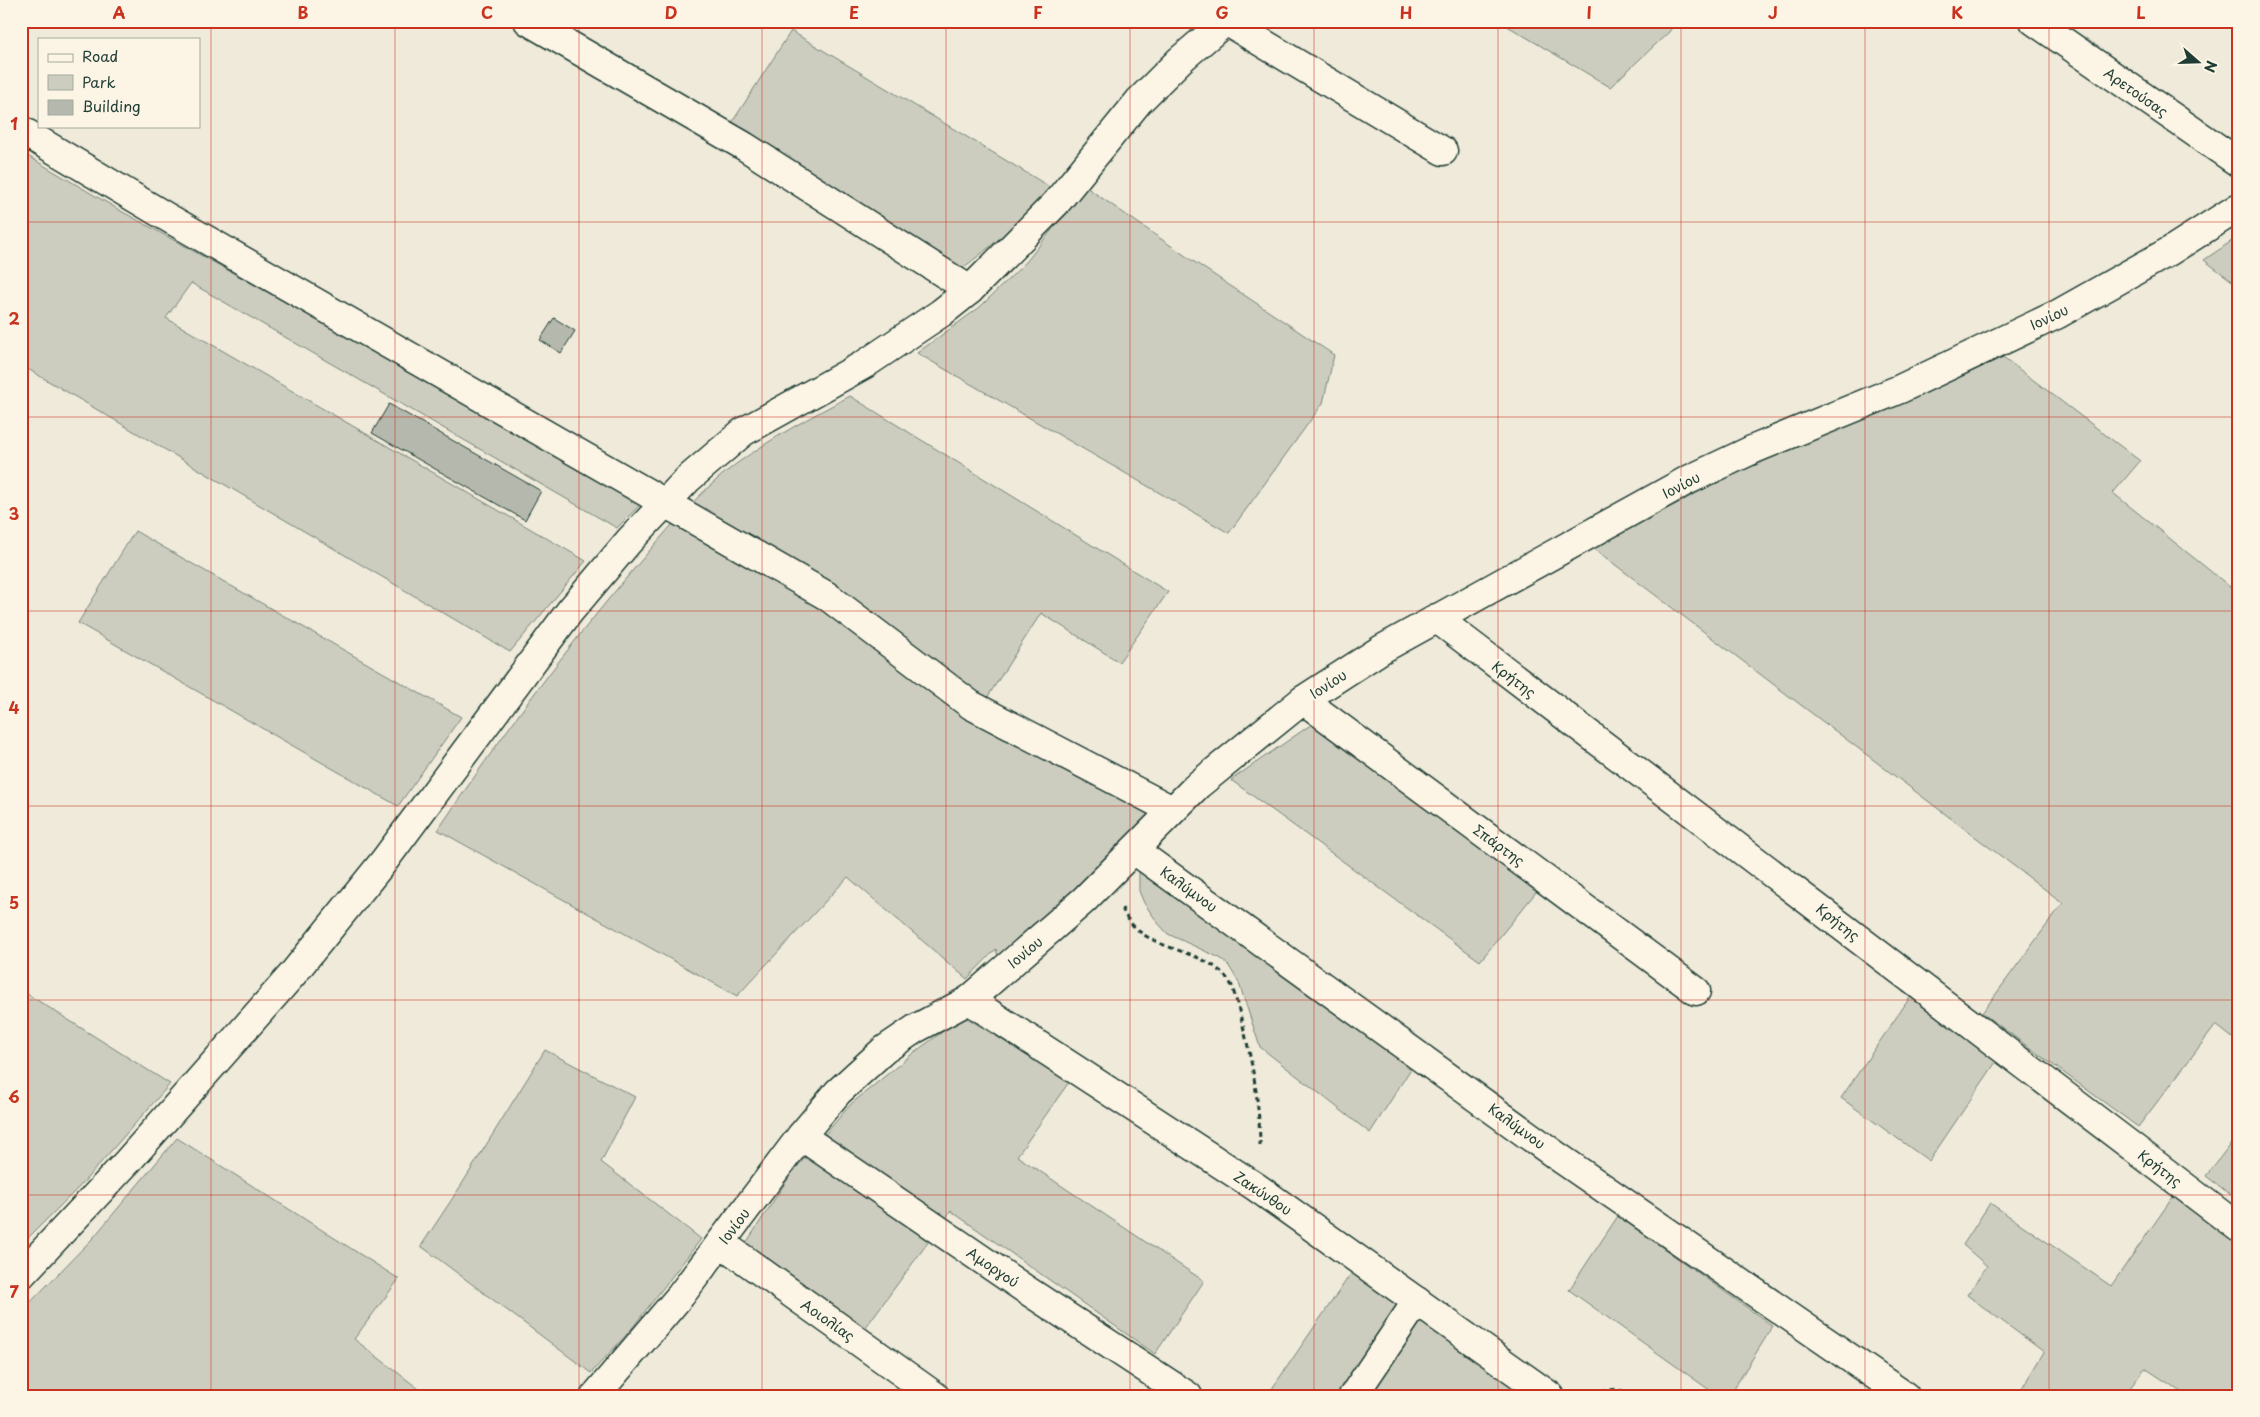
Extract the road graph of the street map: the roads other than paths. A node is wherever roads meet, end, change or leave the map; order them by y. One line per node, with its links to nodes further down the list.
1 (528, 21): 8 (street)
2 (1226, 21): 5 (street); 8 (street)
3 (2034, 21): 6 (street, Αρετούσας)
4 (21, 130): 9 (street)
5 (1443, 151)
6 (2239, 164)
7 (2239, 208): 10 (street, Ιονίου)
8 (970, 290): 9 (street)
9 (665, 504): 12 (street); 19 (street)
10 (1436, 618): 11 (street, Ιονίου); 17 (street, Κρήτης)
11 (1303, 700): 12 (street, Ιονίου); 14 (street, Σπάρτης)
12 (1172, 810): 13 (street, Ιονίου)
13 (1134, 850): 15 (street, Ιονίου); 26 (street, Καλύμνου)
14 (1696, 991)
15 (969, 1000): 16 (street, Ιονίου); 20 (street, Ζακύνθου)
16 (801, 1136): 18 (street, Ιονίου); 23 (street, Αμοργού)
17 (2239, 1228)
18 (721, 1243): 21 (street, Ιονίου); 22 (street, Αοιολίας)
19 (21, 1275)
20 (1417, 1301): 24 (street); 25 (street, Ζακύνθου)
21 (595, 1396)
22 (935, 1396)
23 (1188, 1396)
24 (1353, 1396)
25 (1550, 1396)
26 (1905, 1396)

